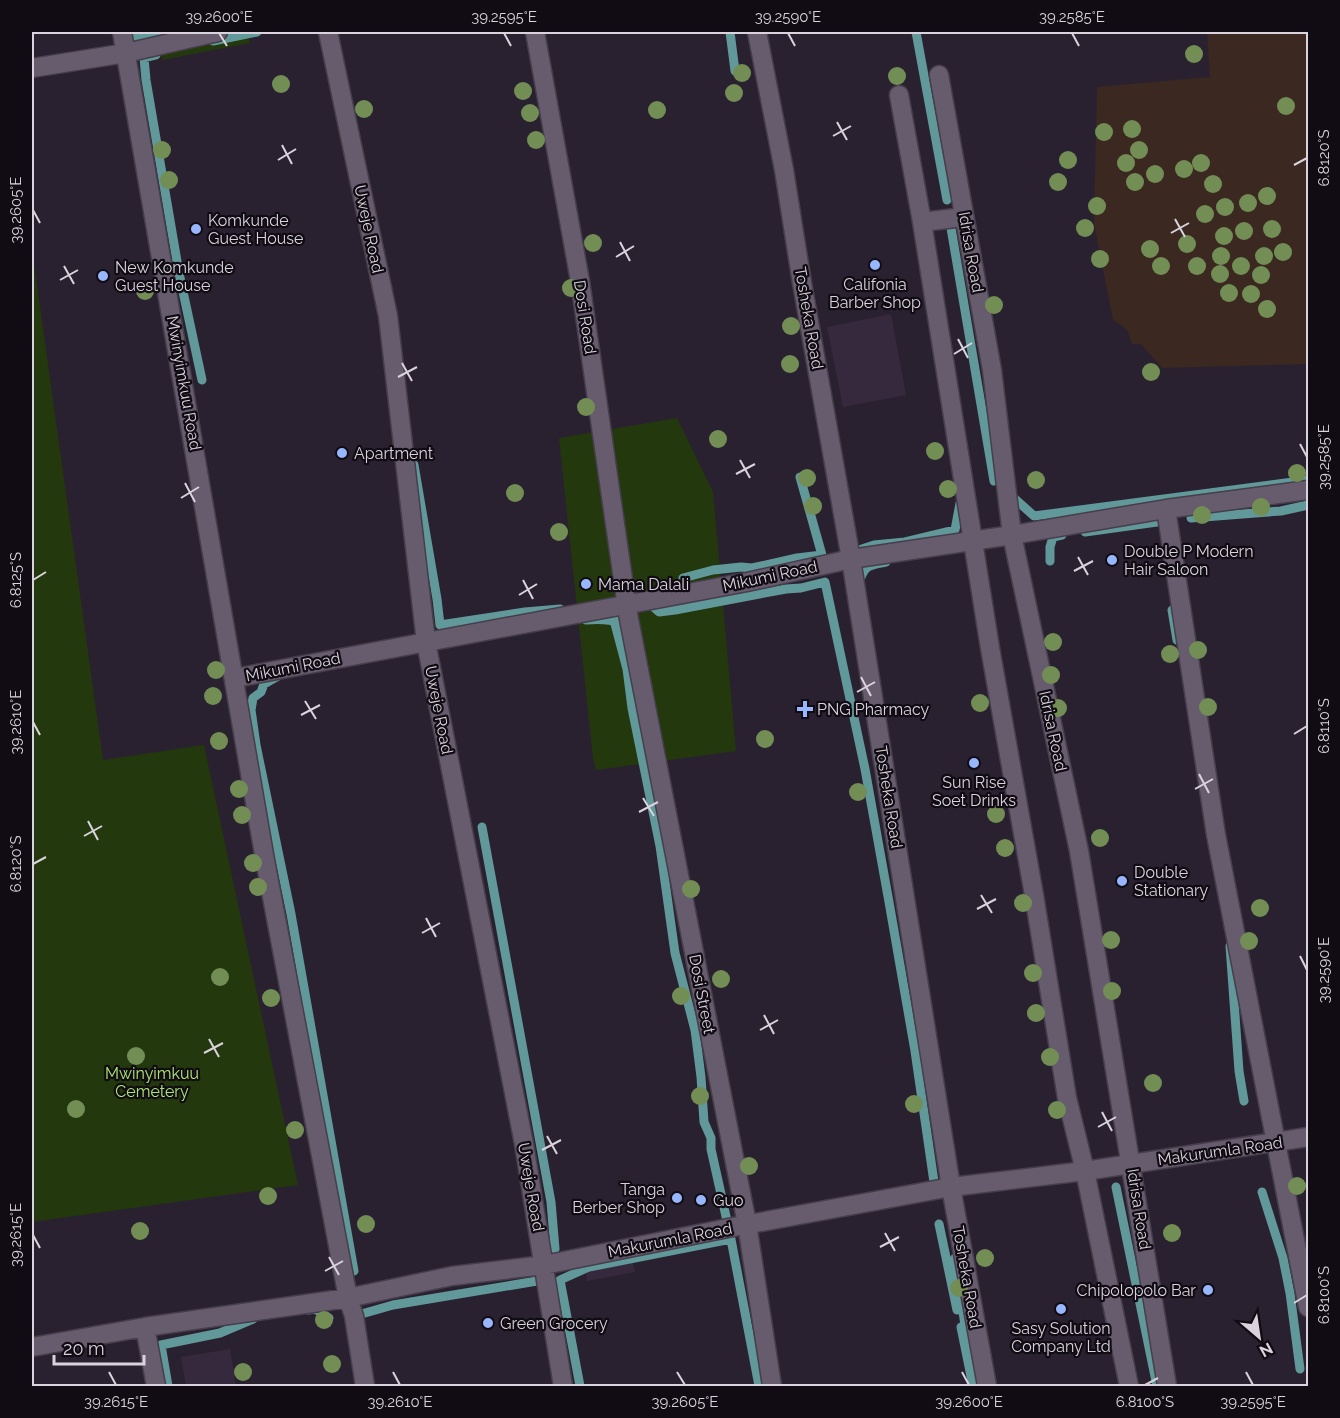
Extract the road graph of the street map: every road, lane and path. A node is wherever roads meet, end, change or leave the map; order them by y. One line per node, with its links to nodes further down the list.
1 (122, 32): 6 (street, Mwinyimkuu Road)
2 (218, 32): 6 (street)
3 (328, 32): 18 (street, Uweje Road)
4 (535, 32): 17 (street, Dosi Road)
5 (757, 32): 16 (street, Tosheka Road)
6 (126, 53): 7 (street); 19 (street, Mwinyimkuu Road)
7 (32, 68)
8 (939, 75): 10 (street, Idrisa Road)
9 (899, 95): 11 (street)
10 (964, 217): 11 (street); 14 (street, Idrisa Road)
11 (922, 222): 15 (street)
12 (1308, 490): 13 (street, Mikumi Road)
13 (1166, 509): 14 (street, Mikumi Road); 21 (street)
14 (1012, 535): 15 (street, Mikumi Road); 22 (street, Idrisa Road)
15 (973, 540): 16 (street, Mikumi Road); 23 (street)
16 (851, 559): 17 (street, Mikumi Road); 24 (street, Tosheka Road)
17 (627, 603): 18 (street, Mikumi Road); 25 (street, Dosi Street)
18 (426, 642): 19 (street, Mikumi Road); 26 (street, Uweje Road)
19 (235, 678): 27 (street, Mwinyimkuu Road)
20 (1308, 1137): 21 (street, Makurumla Road)
21 (1275, 1143): 22 (street, Makurumla Road); 28 (street)
22 (1131, 1163): 23 (street, Makurumla Road); 37 (street, Idrisa Road)
23 (1084, 1171): 24 (street, Makurumla Road); 36 (street)
24 (951, 1187): 25 (street, Makurumla Road); 35 (street, Tosheka Road)
25 (747, 1224): 26 (street, Makurumla Road); 34 (street, Dosi Street)
26 (544, 1265): 27 (street, Makurumla Road); 33 (street, Uweje Road)
27 (348, 1298): 29 (street, Makurumla Road); 32 (street, Mwinyimkuu Road)
28 (1308, 1307)
29 (145, 1327): 30 (street, Makurumla Road); 31 (street)
30 (32, 1347)
31 (156, 1386)
32 (365, 1386)
33 (563, 1386)
34 (772, 1386)
35 (987, 1386)
36 (1129, 1386)
37 (1167, 1386)

